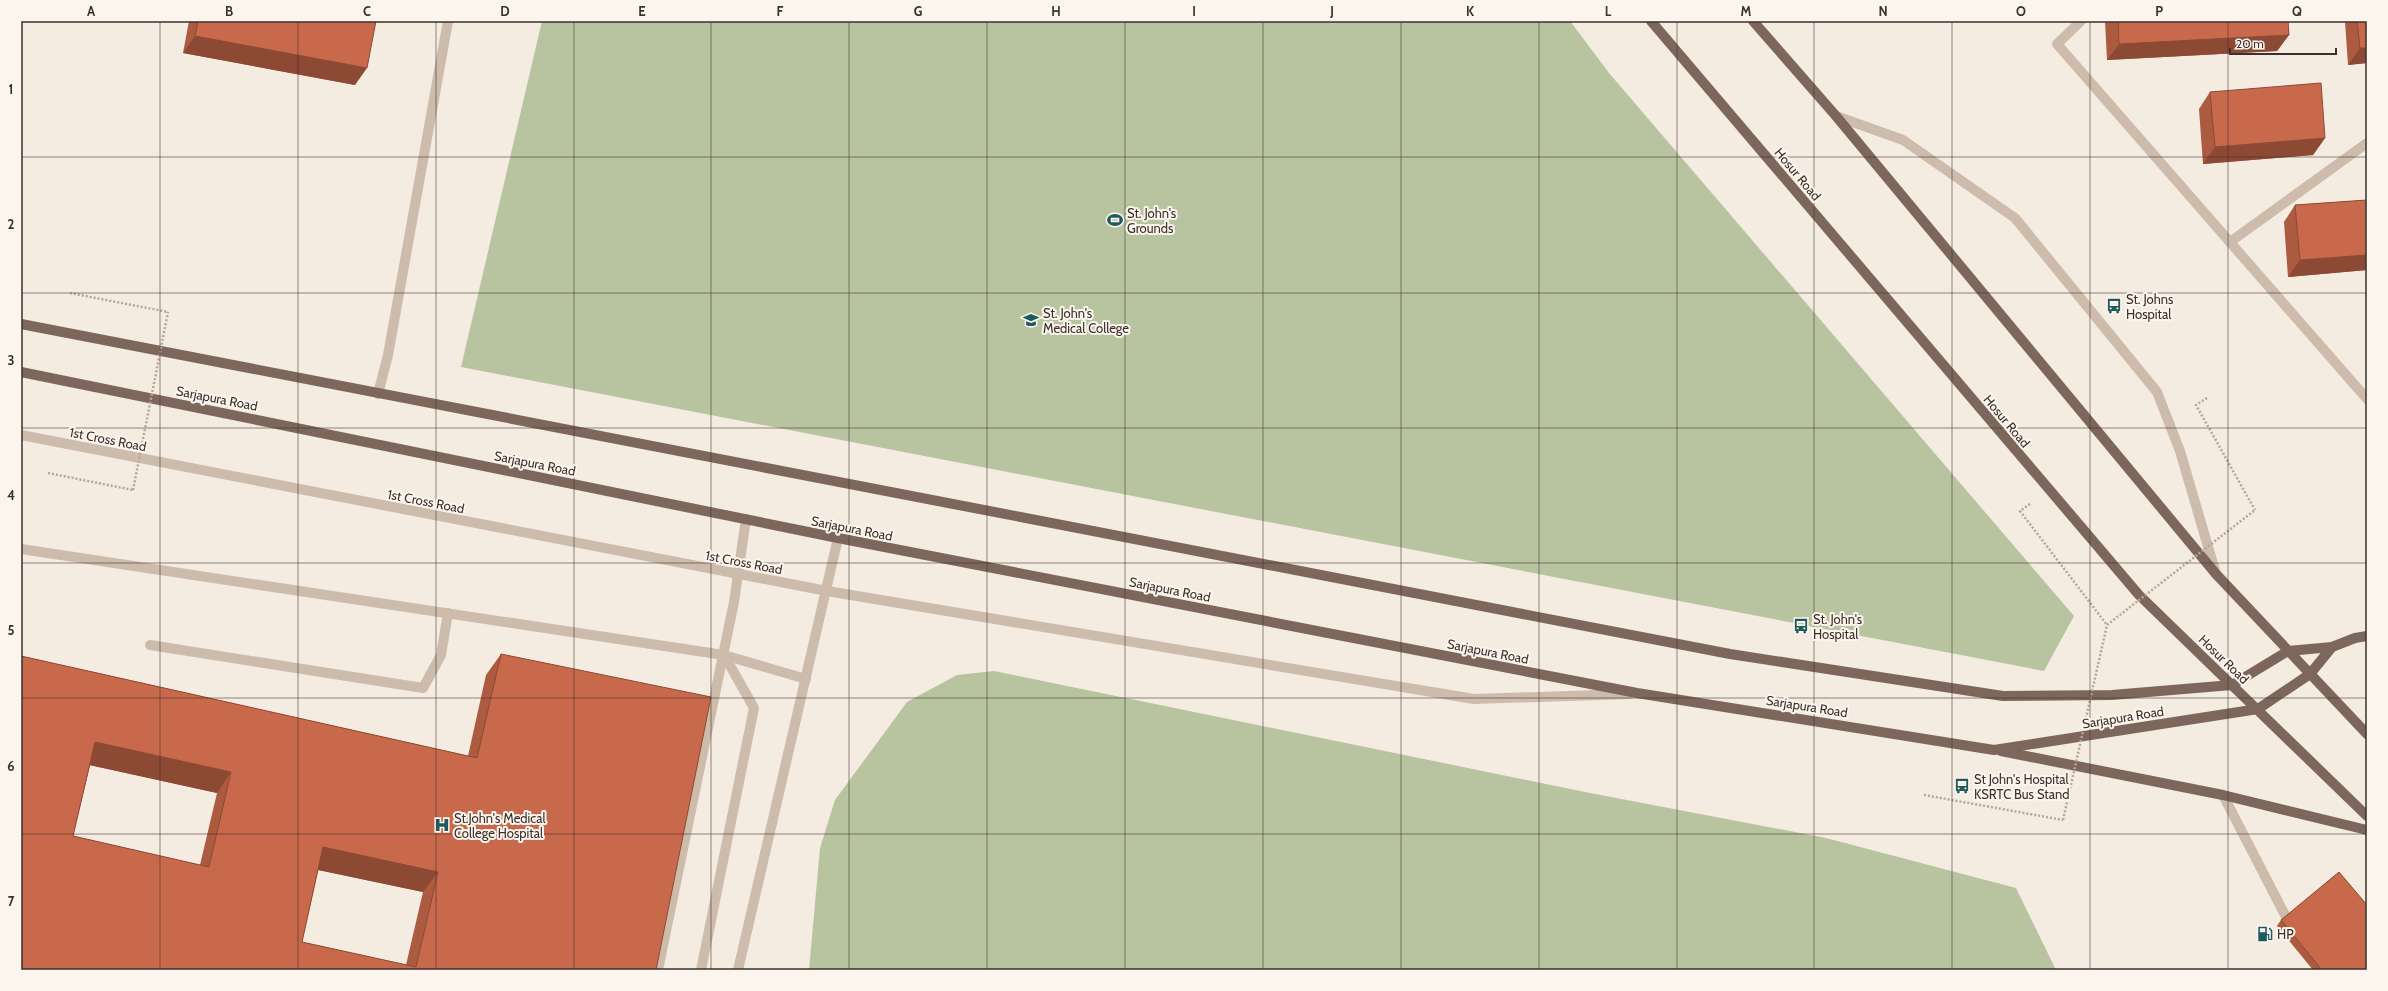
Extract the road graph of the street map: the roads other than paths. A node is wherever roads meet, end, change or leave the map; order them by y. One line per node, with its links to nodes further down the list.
1 (448, 21): 10 (street)
2 (1651, 21): 27 (main road, Hosur Road)
3 (1753, 21): 5 (main road)
4 (2081, 21): 7 (street)
5 (1836, 116): 17 (main road); 17 (street)
6 (2367, 143): 7 (street)
7 (2230, 242): 11 (street)
8 (21, 324): 10 (main road, Sarjapura Road)
9 (21, 372): 13 (main road, Sarjapura Road)
10 (378, 394): 27 (main road, Sarjapura Road)
11 (2367, 399)
12 (21, 435): 16 (street, 1st Cross Road)
13 (746, 519): 14 (main road, Sarjapura Road); 16 (street)
14 (838, 538): 18 (street); 28 (main road, Sarjapura Road)
15 (21, 549): 19 (street)
16 (737, 574): 18 (street, 1st Cross Road); 24 (street)
17 (2216, 574): 23 (main road)
18 (827, 591): 26 (street); 28 (street, 1st Cross Road)
19 (448, 613): 21 (street); 24 (street)
20 (2367, 636): 22 (main road)
21 (150, 645)
22 (2332, 647): 23 (main road); 25 (main road, Sarjapura Road)
23 (2288, 651): 25 (main road); 27 (main road, Sarjapura Road)
24 (724, 655): 26 (street); 36 (street); 37 (street)
25 (2310, 674): 29 (main road, Sarjapura Road); 30 (main road)
26 (806, 679): 38 (street)
27 (2232, 685): 29 (main road, Hosur Road)
28 (1637, 693): 31 (main road, Sarjapura Road)
29 (2258, 710): 31 (main road, Sarjapura Road); 33 (main road, Hosur Road)
30 (2367, 734)
31 (1994, 750): 32 (main road)
32 (2223, 795): 34 (main road); 35 (street)
33 (2367, 816)
34 (2367, 830)
35 (2298, 934)
36 (658, 970)
37 (701, 970)
38 (738, 970)

